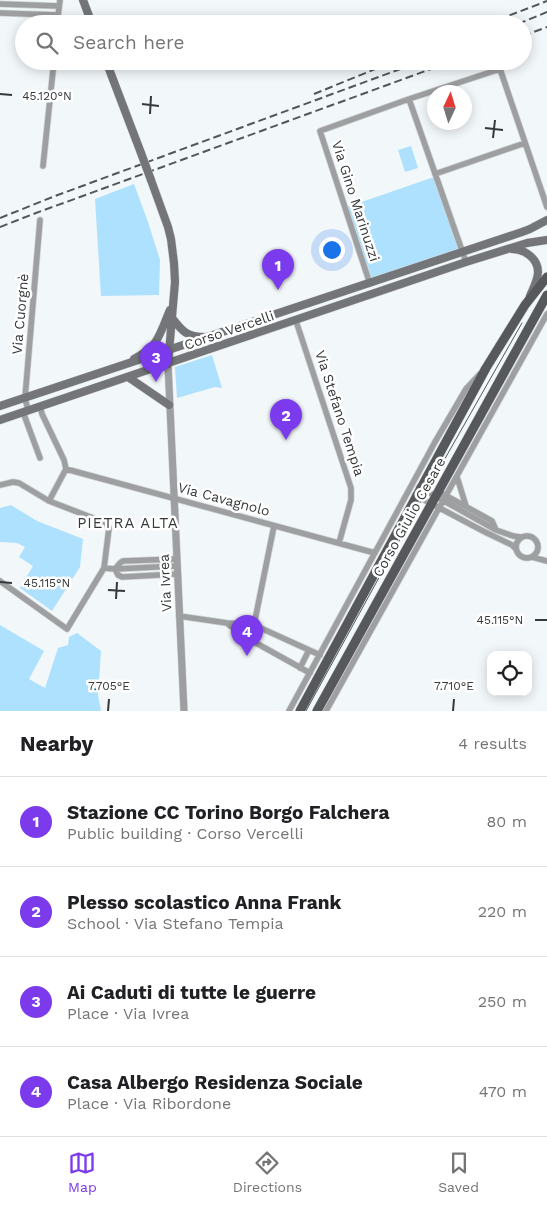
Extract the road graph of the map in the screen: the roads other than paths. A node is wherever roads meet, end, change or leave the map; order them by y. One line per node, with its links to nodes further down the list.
1 (83, 0): 6 (main road)
2 (59, 3): 3 (street); 5 (street)
3 (0, 4)
4 (0, 13): 5 (street)
5 (58, 15)
6 (89, 15)
7 (53, 70): 13 (street)
8 (109, 70): 26 (main road, bridge)
9 (497, 70): 11 (street)
10 (500, 70): 12 (street)
11 (409, 99): 14 (street); 23 (street, Via Gino Marinuzzi)
12 (525, 143): 14 (street); 15 (street)
13 (43, 166)
14 (435, 174): 20 (street)
15 (547, 207)
16 (40, 220): 36 (street, Via Cuorgnè)
17 (547, 220): 20 (main road, Corso Vercelli)
18 (547, 240): 19 (main road, Corso Vercelli)
19 (505, 250): 21 (main road, Corso Vercelli); 25 (main road)
20 (462, 252): 21 (street); 23 (main road, Corso Vercelli)
21 (466, 262): 29 (main road, Corso Vercelli)
22 (547, 277): 25 (main road, Corso Giulio Cesare)
23 (370, 284): 30 (main road, Corso Vercelli)
24 (547, 295): 31 (main road, Corso Giulio Cesare)
25 (525, 305): 46 (main road, Corso Giulio Cesare)
26 (172, 306): 28 (main road); 34 (main road)
27 (547, 314): 31 (street, Corso Giulio Cesare)
28 (172, 318): 30 (main road); 32 (main road)
29 (296, 320): 33 (main road, Corso Vercelli); 54 (street, Via Stefano Tempia)
30 (211, 336): 32 (main road, Corso Vercelli)
31 (529, 337): 44 (street, Corso Giulio Cesare); 48 (main road, Corso Giulio Cesare)
32 (169, 350): 33 (main road); 34 (main road, Corso Vercelli)
33 (168, 364): 35 (main road, Corso Vercelli); 37 (street, Via Ivrea)
34 (124, 366): 36 (main road, Corso Vercelli)
35 (128, 377): 37 (main road); 39 (main road, Corso Vercelli)
36 (25, 398): 38 (main road, Corso Vercelli); 40 (street, Via Cuorgnè)
37 (169, 405): 47 (street, Via Ivrea)
38 (0, 406)
39 (40, 406): 40 (main road, Corso Vercelli); 43 (street)
40 (26, 411): 41 (main road, Corso Vercelli); 42 (street, Via Cuorgnè)
41 (0, 420)
42 (40, 458)
43 (66, 469): 47 (street, Via Cavagnolo); 49 (street)
44 (457, 477): 48 (street, Corso Giulio Cesare); 50 (street)
45 (0, 485): 49 (street)
46 (415, 490): 48 (street); 57 (street, Corso Giulio Cesare); 65 (main road, Corso Giulio Cesare)
47 (174, 499): 51 (street, Via Cavagnolo); 60 (street, Via Ivrea)
48 (439, 500): 50 (street); 52 (street); 55 (street); 75 (main road, Corso Giulio Cesare); 76 (street, Corso Giulio Cesare)
49 (49, 501): 61 (street)
50 (466, 506): 52 (street)
51 (274, 526): 54 (street, Via Cavagnolo); 67 (street)
52 (496, 530): 53 (street)
53 (520, 537): 55 (street); 56 (street)
54 (339, 543): 57 (street, Via Cavagnolo)
55 (515, 548): 58 (street)
56 (537, 551): 58 (street); 59 (street)
57 (375, 553): 65 (street, Corso Giulio Cesare)
58 (532, 557): 59 (street)
59 (547, 561)
60 (176, 566): 62 (street); 62 (street); 64 (street, Via Ivrea)
61 (104, 568): 62 (street); 63 (street)
62 (115, 569)
63 (0, 581)
64 (179, 616): 66 (street); 72 (street, Via Ivrea)
65 (343, 622): 69 (street, Corso Giulio Cesare); 74 (main road, Corso Giulio Cesare)
66 (227, 624): 67 (street); 70 (street)
67 (254, 625): 68 (street)
68 (309, 650): 69 (street); 70 (street)
69 (320, 655): 71 (street, Corso Giulio Cesare)
70 (300, 668): 71 (street)
71 (310, 674): 73 (street, Corso Giulio Cesare)
72 (186, 710)
73 (289, 711)
74 (300, 711)
75 (317, 711)
76 (326, 711)

